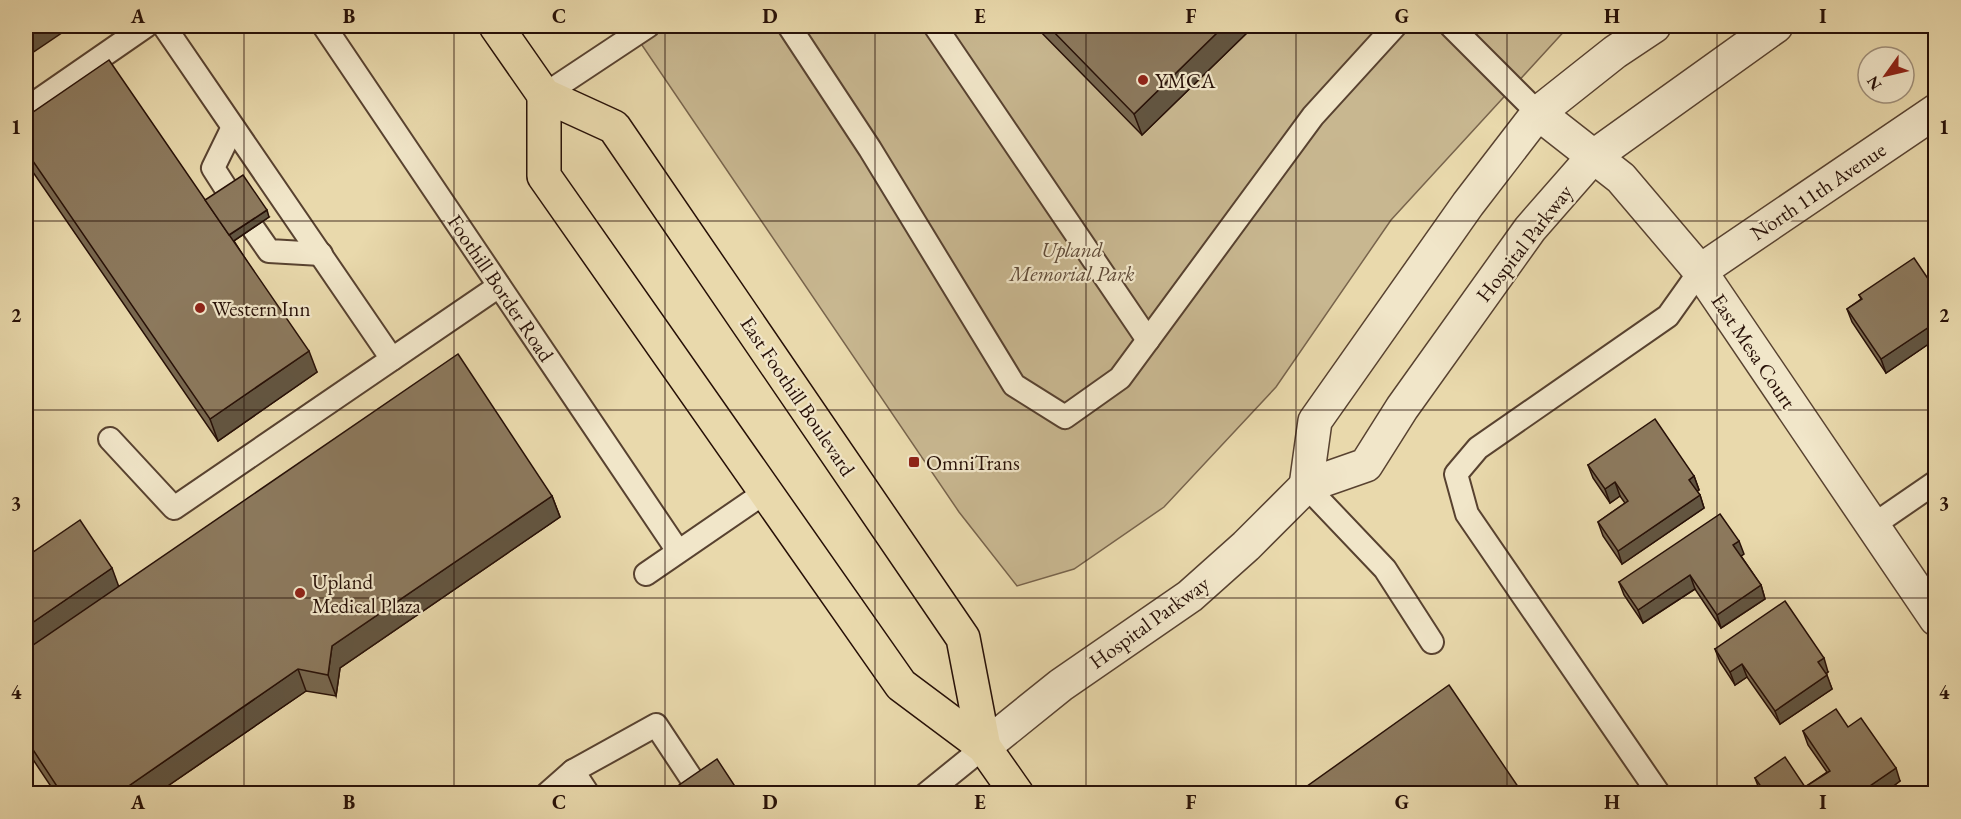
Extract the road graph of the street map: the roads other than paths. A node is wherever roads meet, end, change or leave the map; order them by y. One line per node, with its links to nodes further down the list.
1 (146, 26): 13 (lane)
2 (164, 26): 16 (lane)
3 (324, 26): 22 (lane, Foothill Border Road)
4 (496, 26): 12 (main road)
5 (648, 26): 12 (lane)
6 (789, 26): 23 (lane)
7 (935, 26): 23 (lane)
8 (1395, 26): 23 (lane)
9 (1451, 26): 15 (lane)
10 (1654, 26): 15 (street)
11 (1776, 26): 17 (street, Hospital Parkway)
12 (544, 95): 28 (main road, East Foothill Boulevard); 34 (main road, East Foothill Boulevard)
13 (26, 109)
14 (1935, 111): 21 (street, North 11th Avenue)
15 (1538, 114): 17 (street, East Mesa Court); 27 (street)
16 (232, 129): 18 (lane); 20 (lane)
17 (1593, 157): 21 (street, East Mesa Court); 27 (street, Hospital Parkway)
18 (229, 194)
19 (253, 228): 20 (lane)
20 (321, 254): 24 (lane)
21 (1700, 271): 29 (street, East Mesa Court); 41 (lane)
22 (499, 285): 24 (lane); 30 (lane, Foothill Border Road)
23 (1148, 340)
24 (392, 359): 25 (lane)
25 (110, 439)
26 (1935, 482): 29 (lane)
27 (1305, 486): 33 (lane); 34 (street, Hospital Parkway)
28 (764, 493): 30 (lane); 34 (main road, East Foothill Boulevard)
29 (1872, 526): 32 (street, East Mesa Court)
30 (678, 551): 31 (lane)
31 (646, 574)
32 (1935, 619)
33 (1432, 642)
34 (984, 747): 39 (lane); 40 (main road, East Foothill Boulevard)
35 (573, 771): 36 (lane); 37 (lane); 38 (lane)
36 (701, 793)
37 (547, 794)
38 (588, 794)
39 (926, 794)
40 (1017, 794)
41 (1659, 794)

